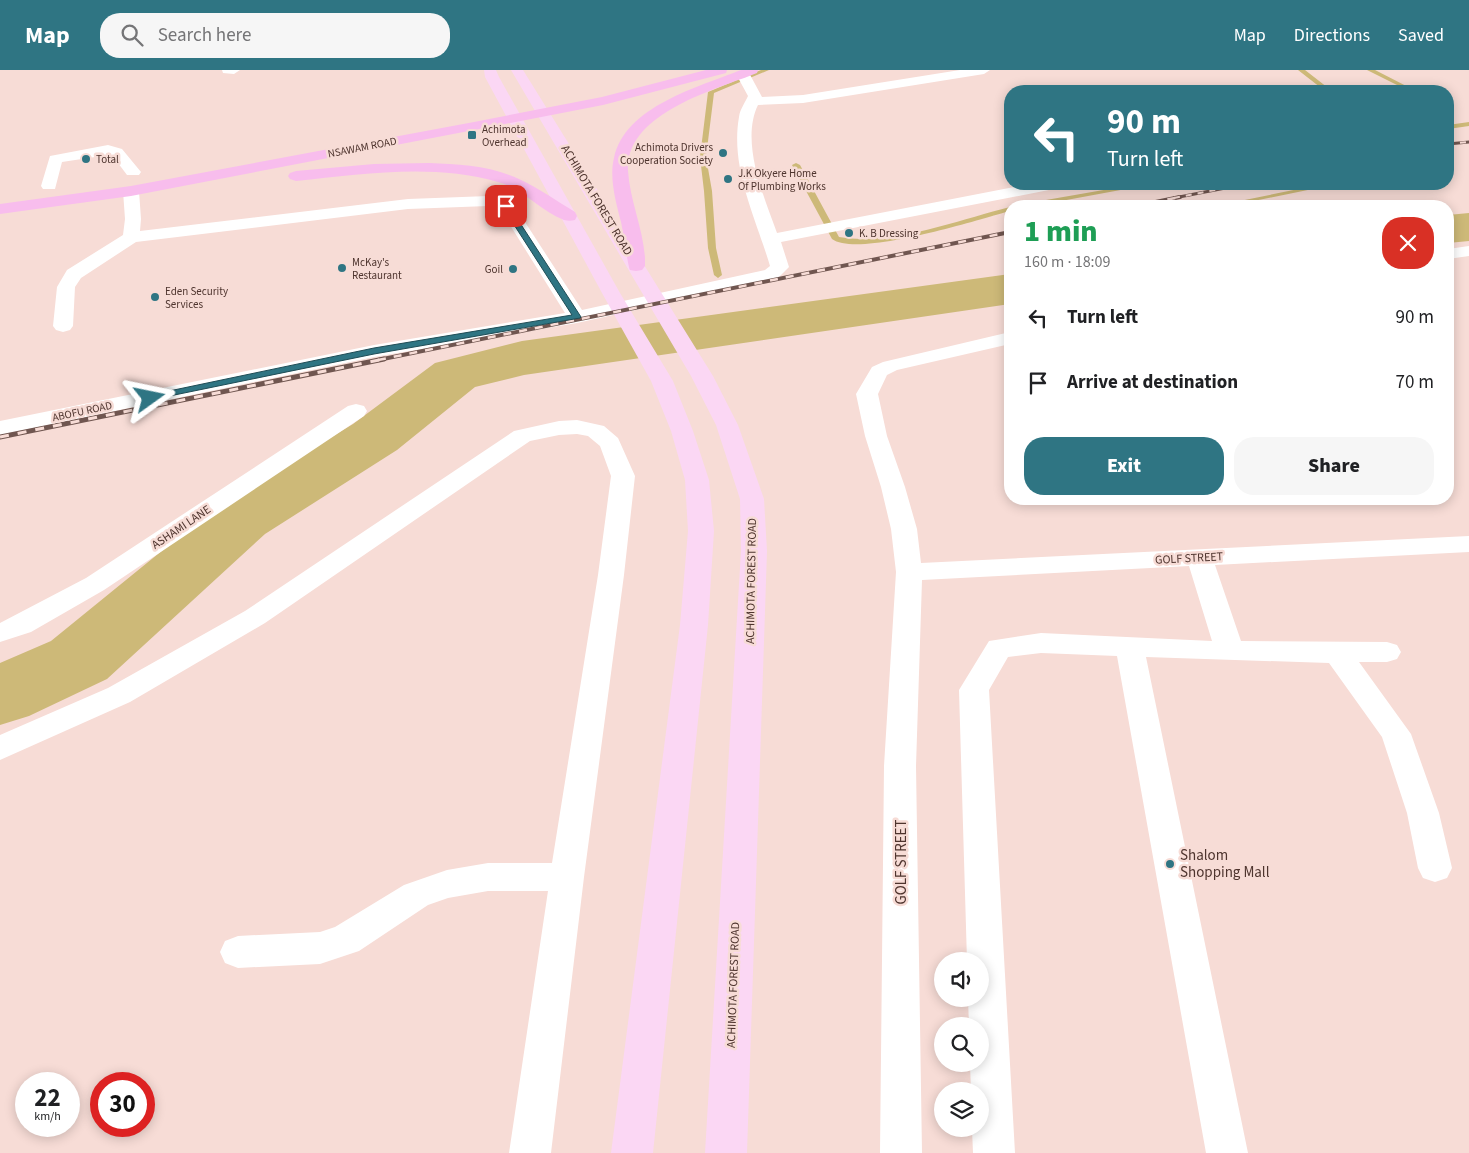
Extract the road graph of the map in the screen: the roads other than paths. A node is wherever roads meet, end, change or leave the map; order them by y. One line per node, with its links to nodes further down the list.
1 (228, 70): 2 (street)
2 (234, 70)
3 (490, 70): 19 (main road)
4 (516, 70): 24 (main road, ACHIMOTA FOREST ROAD)
5 (721, 70): 17 (highway, NSAWAM ROAD)
6 (984, 70): 9 (street)
7 (747, 72): 9 (street); 24 (highway)
8 (575, 92): 10 (highway, NSAWAM ROAD)
9 (753, 100): 21 (street)
10 (275, 149)
11 (152, 169): 12 (highway)
12 (133, 172): 13 (highway); 15 (street)
13 (114, 175)
14 (68, 183): 15 (highway)
15 (44, 187)
16 (1023, 190): 21 (street)
17 (131, 191): 18 (highway, NSAWAM ROAD); 19 (highway); 20 (street)
18 (0, 209)
19 (569, 216): 43 (main road)
20 (131, 237): 25 (street); 26 (street)
21 (771, 239): 25 (street, ABOFU ROAD)
22 (1469, 251): 23 (street)
23 (1454, 253)
24 (636, 266): 44 (main road, ACHIMOTA FOREST ROAD)
25 (577, 317): 29 (street, ABOFU ROAD)
26 (63, 326)
27 (1004, 339): 32 (street, GOLF STREET)
28 (356, 411): 33 (street, ASHAMI LANE)
29 (0, 428)
30 (1469, 544): 31 (street, GOLF STREET)
31 (1200, 558): 32 (street, GOLF STREET); 35 (street)
32 (909, 572): 45 (street, GOLF STREET)
33 (0, 633)
34 (1130, 646): 35 (street); 46 (street); 47 (street)
35 (1230, 650): 37 (street)
36 (1387, 652): 37 (street)
37 (1337, 653): 39 (street)
38 (0, 748): 40 (street)
39 (1434, 868)
40 (567, 877): 41 (street); 42 (street)
41 (238, 952)
42 (530, 1153)
43 (632, 1153)
44 (726, 1153)
45 (901, 1153)
46 (994, 1153)
47 (1227, 1153)

